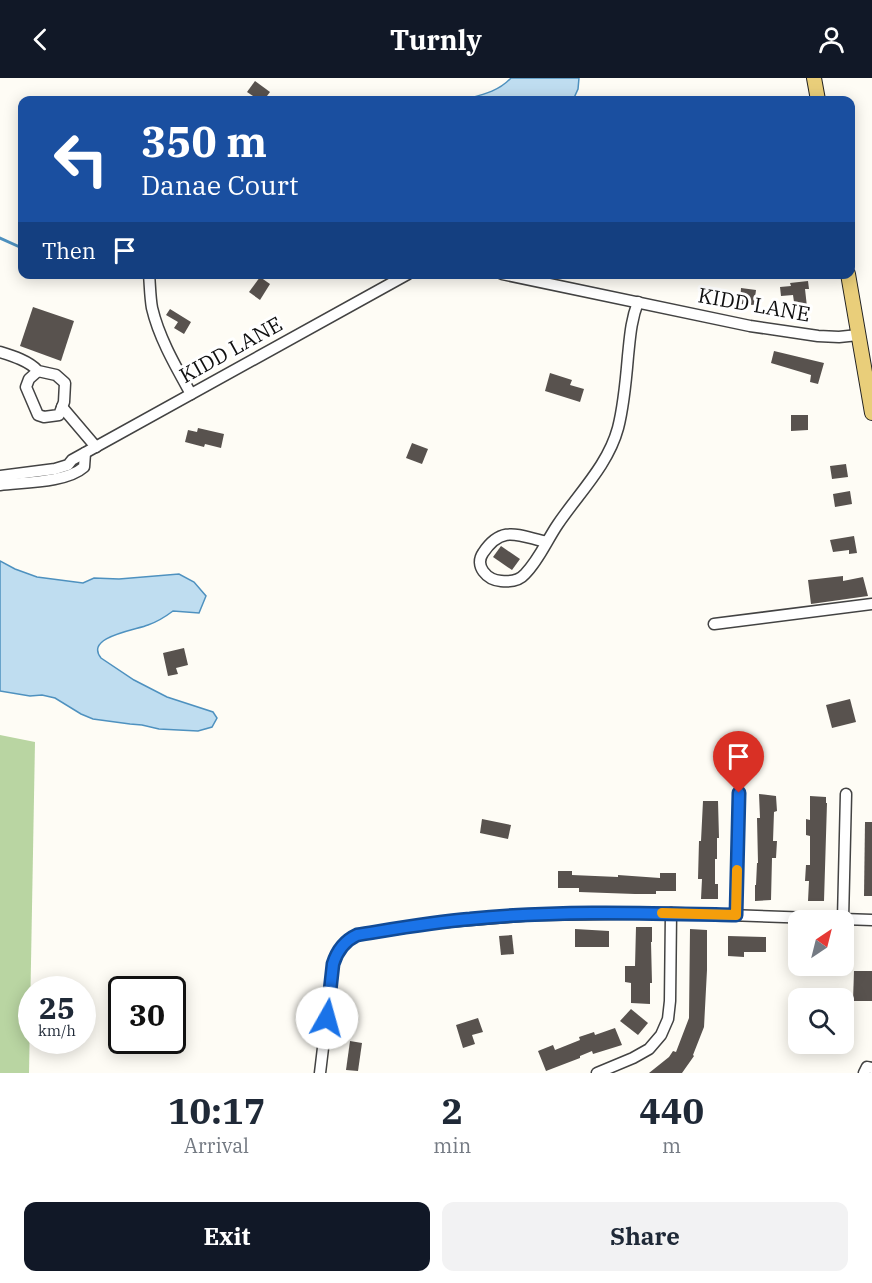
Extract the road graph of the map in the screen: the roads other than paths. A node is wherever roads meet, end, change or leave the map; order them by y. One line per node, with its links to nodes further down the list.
1 (814, 78): 2 (main road)
2 (817, 96)
3 (149, 279): 11 (street)
4 (399, 279): 11 (street, KIDD LANE)
5 (526, 279): 7 (street, KIDD LANE)
6 (849, 279): 8 (main road)
7 (638, 302): 8 (street, KIDD LANE); 18 (street)
8 (858, 335): 13 (main road)
9 (0, 352): 10 (street)
10 (38, 371): 12 (street); 12 (street)
11 (191, 394): 14 (street, KIDD LANE)
12 (62, 407): 14 (street)
13 (872, 413)
14 (96, 447): 15 (street, KIDD LANE)
15 (85, 453): 16 (street, KIDD LANE); 17 (street)
16 (0, 476)
17 (0, 485)
18 (547, 542): 18 (street)
19 (872, 604): 20 (street)
20 (714, 624)
21 (739, 793): 25 (street)
22 (846, 794): 23 (street)
23 (843, 910)
24 (671, 913): 25 (street); 30 (street); 31 (street)
25 (736, 915): 26 (street)
26 (788, 917)
27 (854, 920): 28 (street)
28 (872, 920)
29 (872, 1068): 32 (street)
30 (321, 1073)
31 (597, 1073)
32 (864, 1073)

